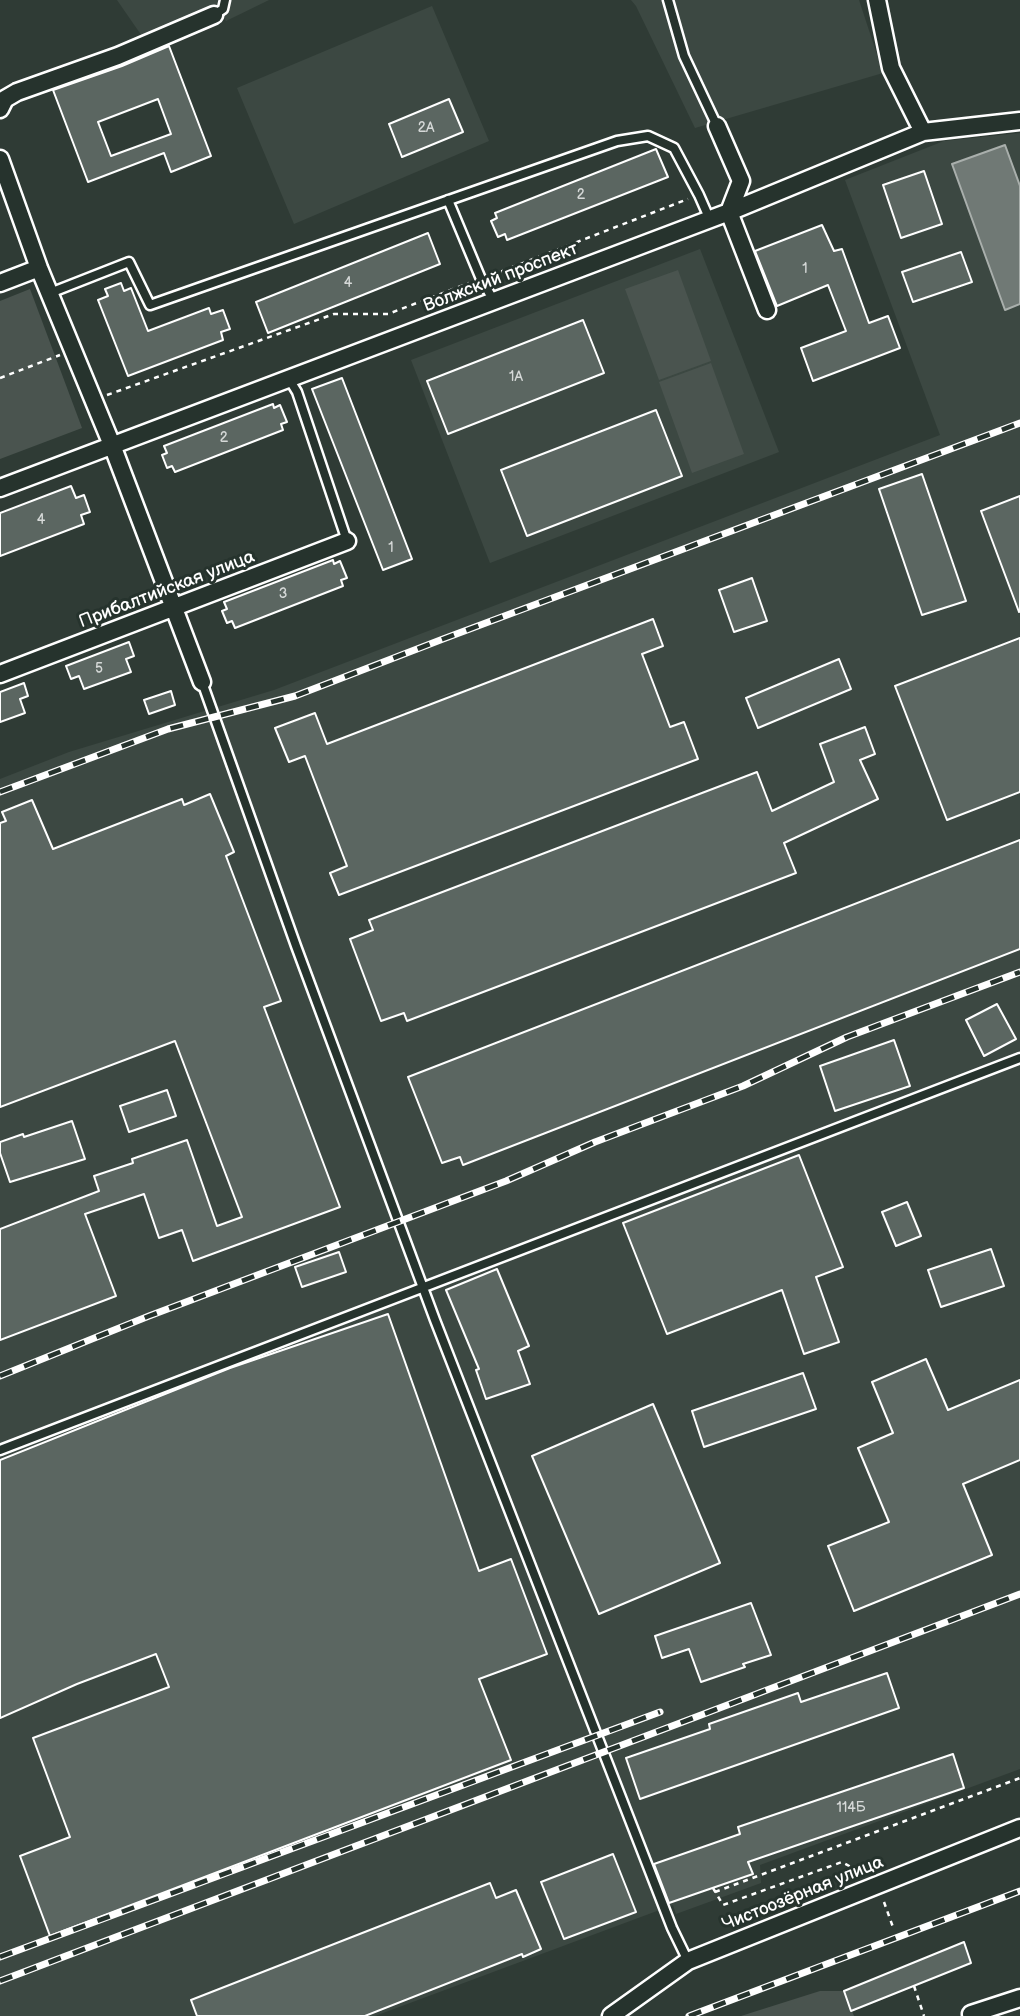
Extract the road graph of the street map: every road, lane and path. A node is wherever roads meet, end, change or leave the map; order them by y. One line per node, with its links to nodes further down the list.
1 (225, 0): 4 (lane)
2 (668, 0): 7 (lane)
3 (877, 0): 8 (street)
4 (214, 15): 5 (street)
5 (0, 109)
6 (1020, 121): 8 (street, Волжский проспект)
7 (717, 126): 12 (street)
8 (923, 132): 12 (street, Волжский проспект)
9 (0, 159): 14 (street)
10 (699, 195): 11 (lane); 13 (lane); 15 (path)
11 (448, 200): 15 (lane); 17 (lane)
12 (729, 212): 13 (street, Волжский проспект); 19 (street)
13 (710, 220): 18 (street, Волжский проспект)
14 (39, 268): 16 (street); 17 (street)
15 (481, 279): 18 (lane); 23 (path)
16 (0, 283)
17 (50, 293): 20 (street)
18 (495, 301): 22 (street, Волжский проспект)
19 (767, 310)
20 (72, 350): 21 (path); 23 (street)
21 (0, 378)
22 (289, 379): 24 (street, Волжский проспект); 26 (lane)
23 (93, 400): 24 (street)
24 (111, 445): 25 (street, Волжский проспект); 27 (street)
25 (0, 488)
26 (347, 541): 27 (street, Прибалтийская улица)
27 (172, 608): 28 (street, Прибалтийская улица); 29 (street)
28 (0, 674)
29 (202, 682): 31 (lane)
30 (1020, 1058): 31 (lane)
31 (422, 1287): 32 (lane); 38 (lane)
32 (0, 1450)
33 (1020, 1778): 35 (path)
34 (1020, 1828): 38 (street, Чистоозёрная улица)
35 (860, 1872)
36 (884, 1902): 37 (path)
37 (894, 1930)
38 (688, 1961): 42 (street, Чистоозёрная улица)
39 (914, 1986): 43 (path)
40 (1020, 1998): 41 (street)
41 (971, 2014)
42 (611, 2016)
43 (924, 2016)

